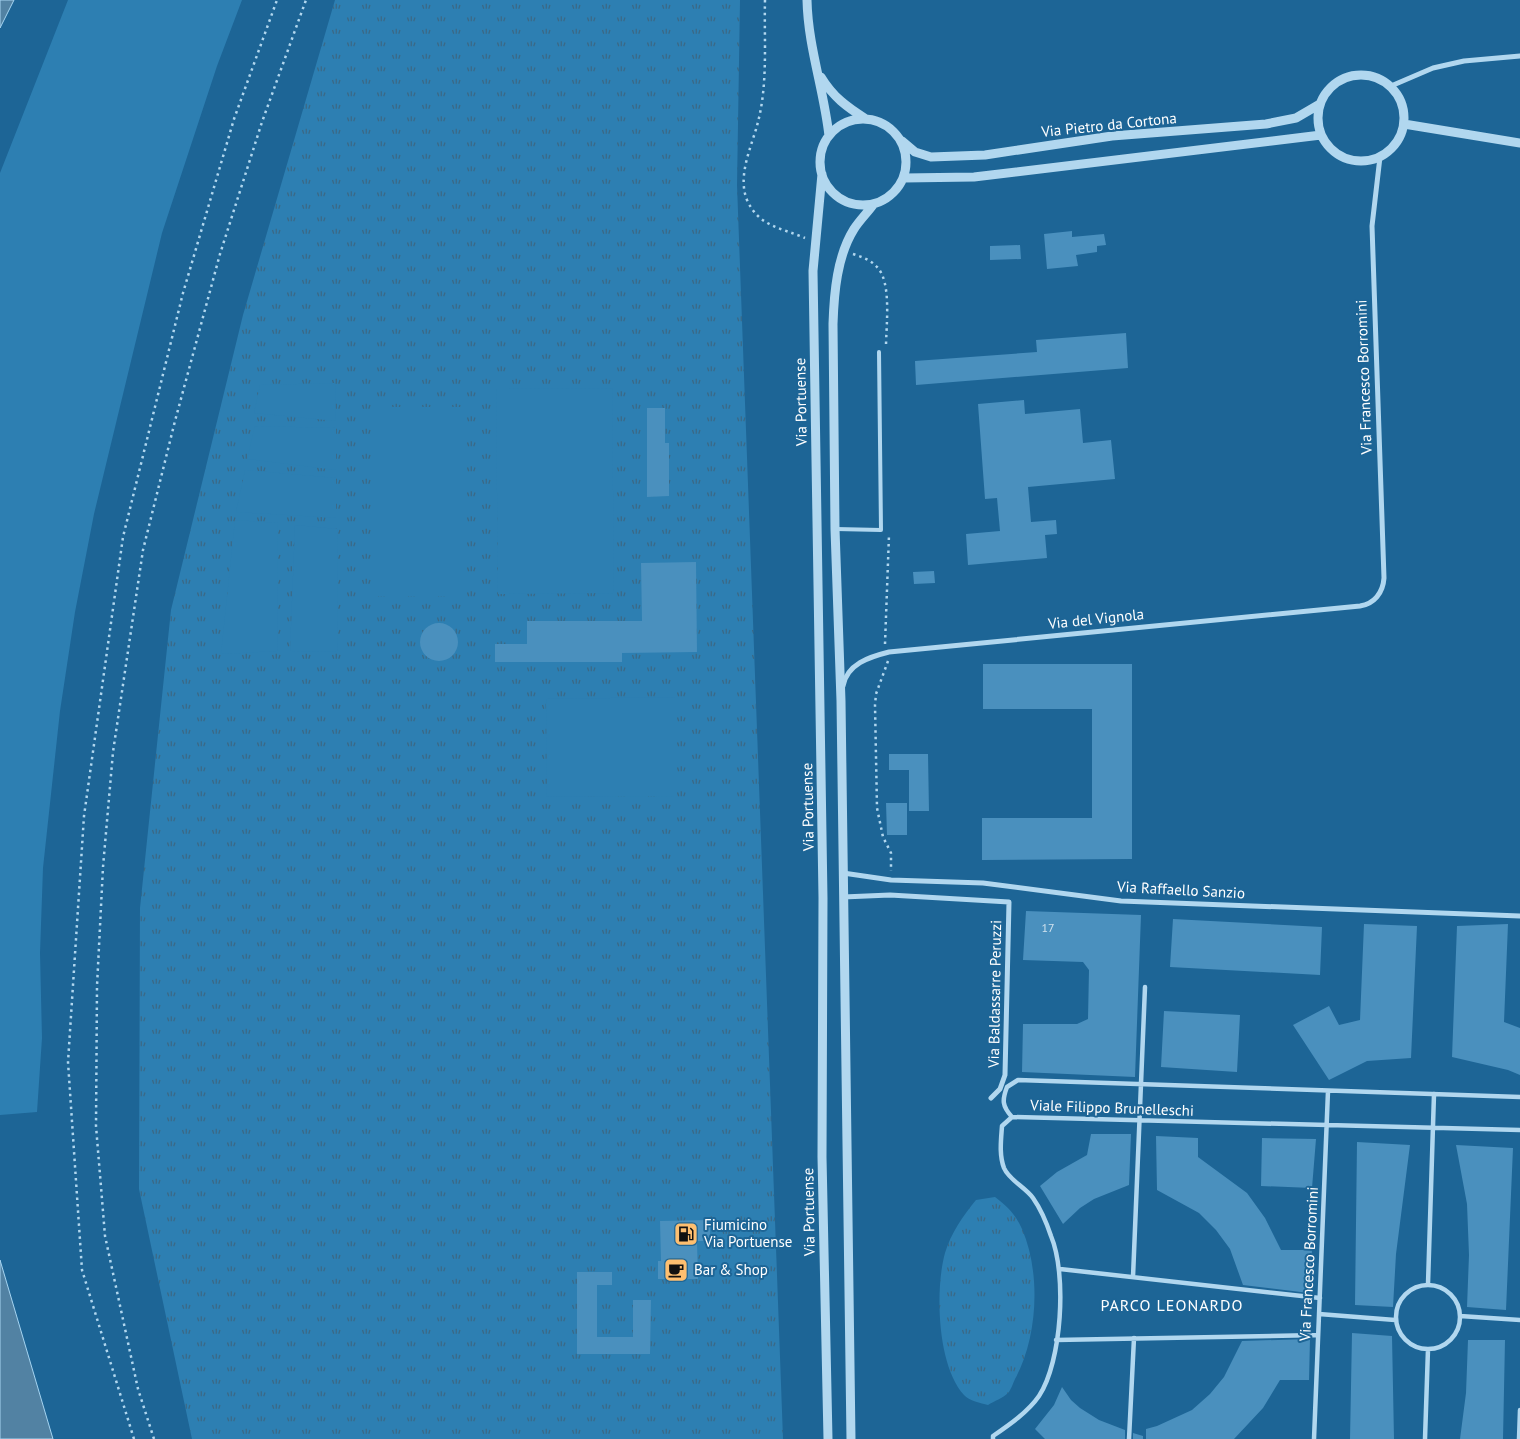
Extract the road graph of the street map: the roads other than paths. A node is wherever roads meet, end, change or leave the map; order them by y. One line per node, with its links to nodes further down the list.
1 (807, 0): 3 (street)
2 (1520, 56): 4 (street)
3 (815, 66): 6 (street); 9 (street)
4 (1391, 86): 5 (street); 7 (street)
5 (1320, 104): 8 (street); 10 (street, Via Pietro da Cortona)
6 (866, 119): 9 (street); 10 (street)
7 (1404, 124): 11 (street); 12 (street)
8 (1322, 135): 12 (street); 14 (street)
9 (829, 136): 13 (street)
10 (902, 141): 14 (street)
11 (1520, 142)
12 (1380, 157): 18 (street, Via Francesco Borromini)
13 (822, 174): 15 (street); 47 (street, Via Portuense)
14 (904, 178): 15 (street)
15 (873, 205): 17 (street)
16 (879, 352): 17 (lane)
17 (835, 529): 19 (street)
18 (1378, 595): 19 (street, Via del Vignola)
19 (841, 701): 20 (street)
20 (843, 873): 21 (street); 22 (street, Via Raffaello Sanzio)
21 (843, 897): 28 (street, Via Baldassarre Peruzzi); 48 (street)
22 (1520, 916)
23 (1145, 987): 24 (street)
24 (1140, 1085): 25 (street, Viale Filippo Brunelleschi); 29 (street, Viale Filippo Brunelleschi); 30 (street)
25 (1328, 1091): 26 (street, Viale Filippo Brunelleschi); 31 (street, Via Francesco Borromini)
26 (1434, 1094): 27 (street, Viale Filippo Brunelleschi); 32 (street)
27 (1520, 1097)
28 (991, 1098)
29 (1012, 1117): 30 (street, Viale Filippo Brunelleschi); 34 (street)
30 (1138, 1122): 31 (street, Viale Filippo Brunelleschi); 35 (street)
31 (1328, 1127): 32 (street, Viale Filippo Brunelleschi); 37 (street, Via Francesco Borromini)
32 (1432, 1129): 33 (street, Viale Filippo Brunelleschi); 36 (street)
33 (1520, 1130)
34 (1060, 1270): 35 (street); 44 (street)
35 (1133, 1277): 37 (street)
36 (1428, 1284): 39 (street); 40 (street)
37 (1320, 1298): 38 (street, Via Francesco Borromini)
38 (1319, 1314): 40 (street); 42 (street, Via Francesco Borromini)
39 (1460, 1316): 41 (street); 45 (street)
40 (1396, 1320): 45 (street)
41 (1520, 1320)
42 (1318, 1335): 43 (street); 51 (street, Via Francesco Borromini)
43 (1134, 1338): 44 (street); 50 (street)
44 (1056, 1340): 49 (street)
45 (1428, 1349): 52 (street)
46 (1520, 1410): 53 (street)
47 (828, 1439)
48 (851, 1439)
49 (993, 1439)
50 (1129, 1439)
51 (1314, 1439)
52 (1425, 1439)
53 (1519, 1439)

